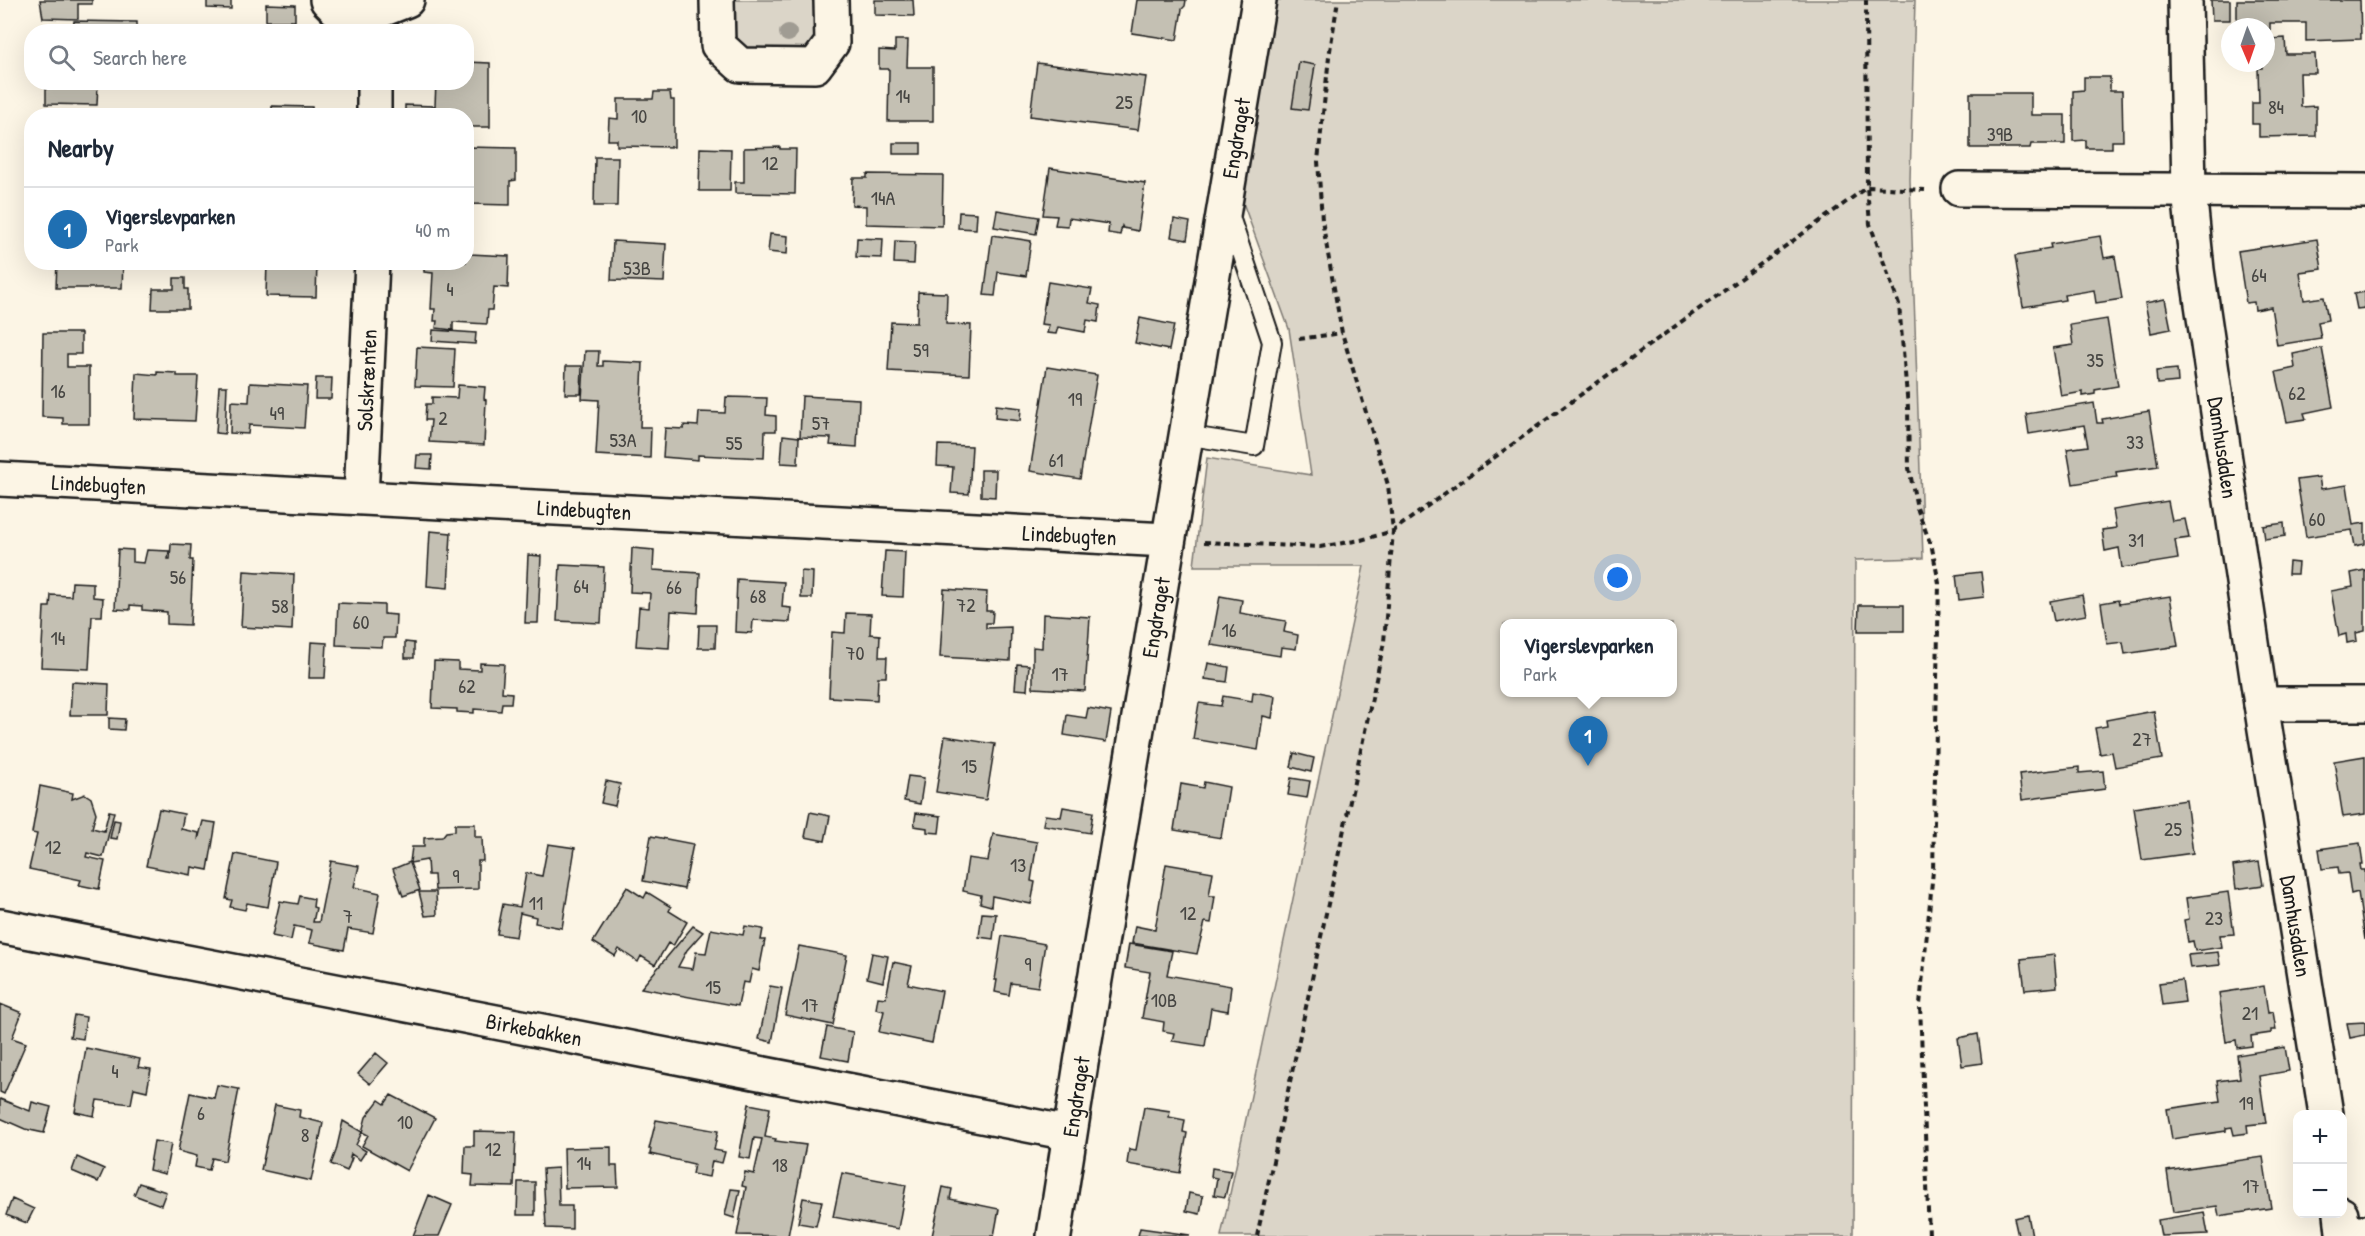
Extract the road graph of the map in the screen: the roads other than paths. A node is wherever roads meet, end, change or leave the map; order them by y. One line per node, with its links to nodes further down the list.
1 (327, 0): 7 (street)
2 (407, 0): 7 (street)
3 (717, 0): 4 (street)
4 (831, 0)
5 (1259, 0): 13 (street, Engdraget)
6 (2185, 0): 11 (street, Damhusdalen)
7 (374, 22)
8 (374, 90): 9 (street)
9 (374, 108)
10 (1959, 189): 11 (street)
11 (2189, 190): 12 (street); 19 (street, Damhusdalen)
12 (2365, 191)
13 (1224, 202): 15 (street, Engdraget); 15 (lane)
14 (372, 270): 17 (street, Solskrænten)
15 (1185, 435): 18 (street, Engdraget)
16 (0, 479): 17 (street, Lindebugten)
17 (361, 497): 18 (street, Lindebugten)
18 (1167, 540): 23 (street, Engdraget)
19 (2261, 704): 20 (street); 22 (street, Damhusdalen)
20 (2365, 704)
21 (0, 926): 23 (street, Birkebakken)
22 (2325, 1110)
23 (1069, 1133): 26 (street, Engdraget)
24 (2341, 1218): 25 (street)
25 (2365, 1232)
26 (1054, 1236)

